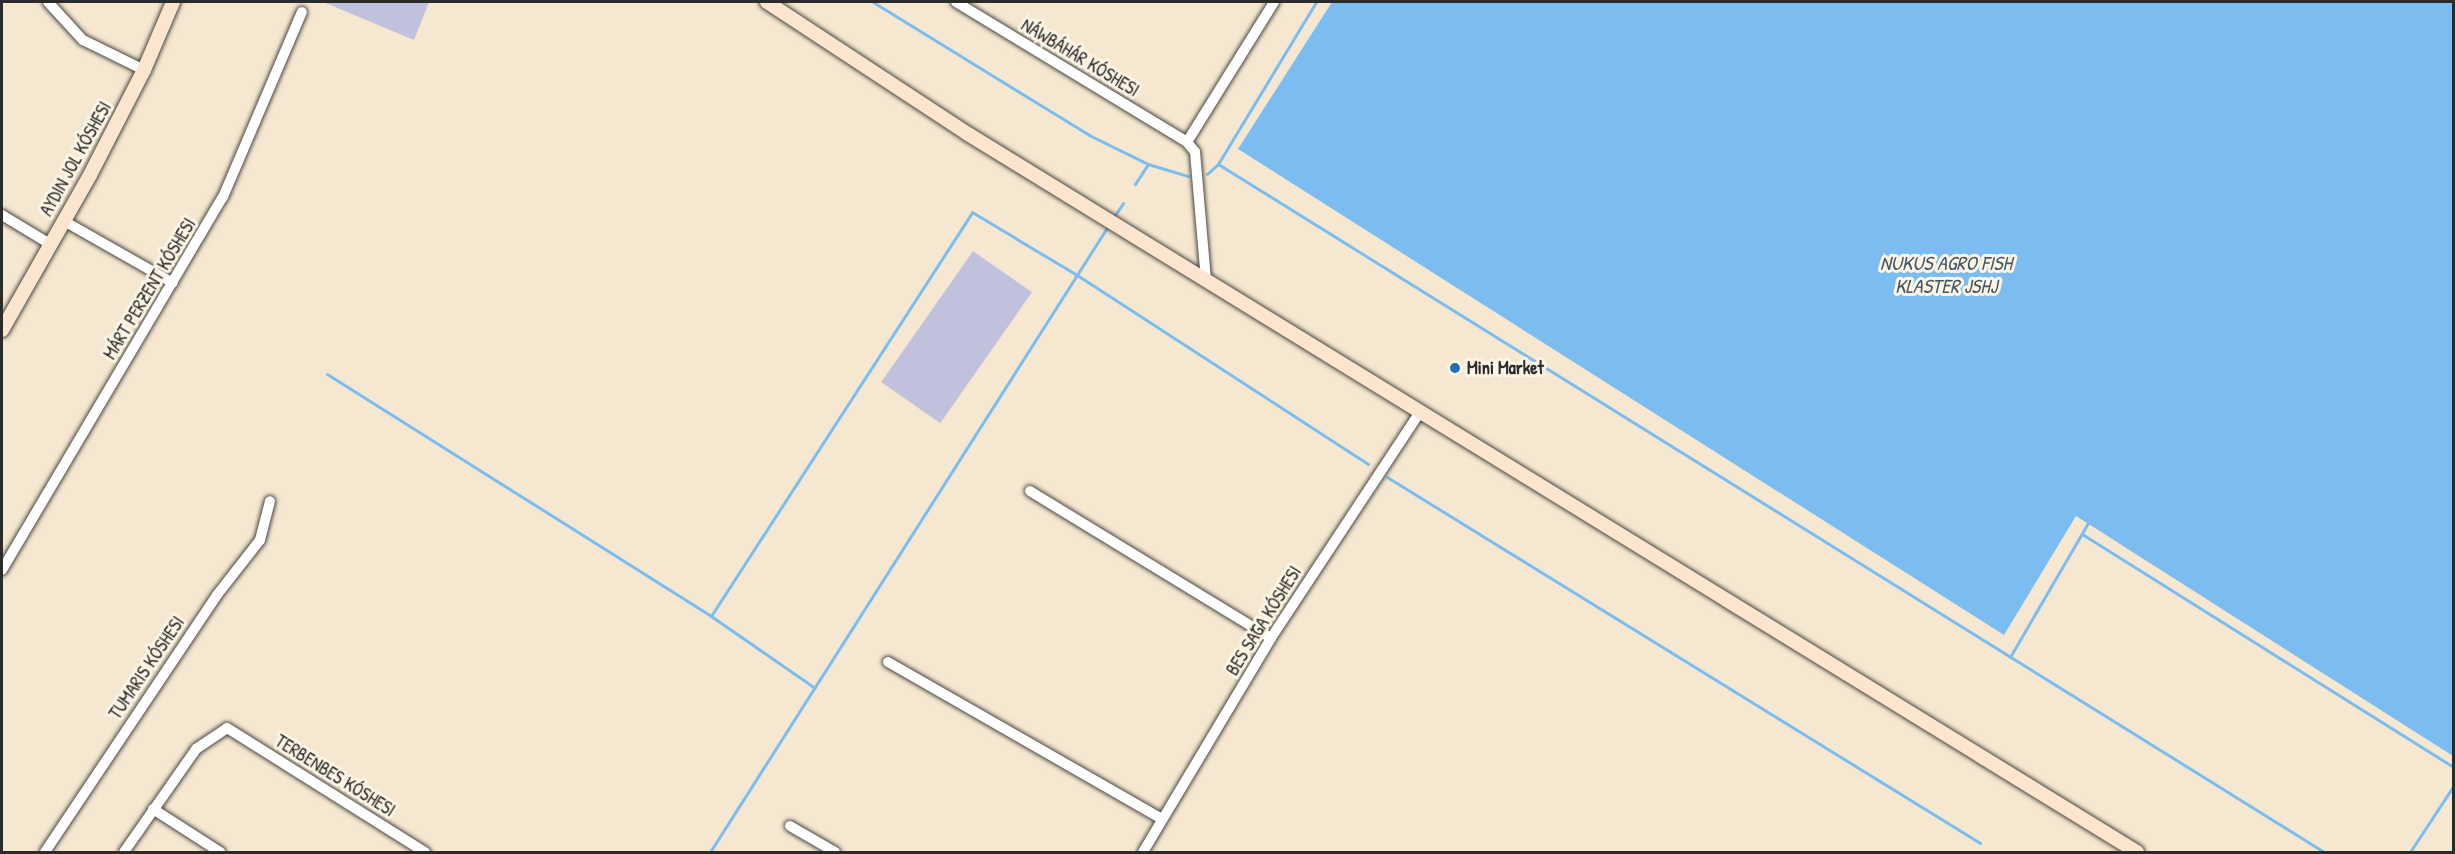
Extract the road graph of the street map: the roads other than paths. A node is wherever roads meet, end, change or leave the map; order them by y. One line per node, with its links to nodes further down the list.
1 (48, 2): 7 (street)
2 (173, 2): 7 (main road)
3 (766, 2): 12 (main road)
4 (956, 2): 8 (street, NÁWBÁHÁR KÓSHESI)
5 (1274, 2): 8 (street)
6 (302, 12): 13 (street, MÁRT PERZENT KÓSHESI)
7 (144, 70): 10 (main road)
8 (1187, 142): 12 (street)
9 (2, 215): 11 (street)
10 (64, 220): 11 (main road); 13 (street)
11 (50, 244): 14 (main road)
12 (1206, 281): 15 (main road)
13 (173, 283): 18 (street, MÁRT PERZENT KÓSHESI)
14 (2, 330)
15 (1420, 412): 19 (street, BES SAǴA KÓSHESI); 30 (main road)
16 (1030, 491): 19 (street)
17 (270, 501): 24 (street, TUMARIS KÓSHESI)
18 (2, 570)
19 (1271, 638): 22 (street, BES SAǴA KÓSHESI)
20 (888, 662): 22 (street)
21 (153, 809): 25 (street); 26 (street); 27 (street, TERBENBES KÓSHESI)
22 (1162, 819): 29 (street, BES SAǴA KÓSHESI)
23 (790, 826): 28 (street)
24 (45, 852)
25 (124, 852)
26 (220, 852)
27 (425, 852)
28 (835, 852)
29 (1143, 852)
30 (2137, 852)

